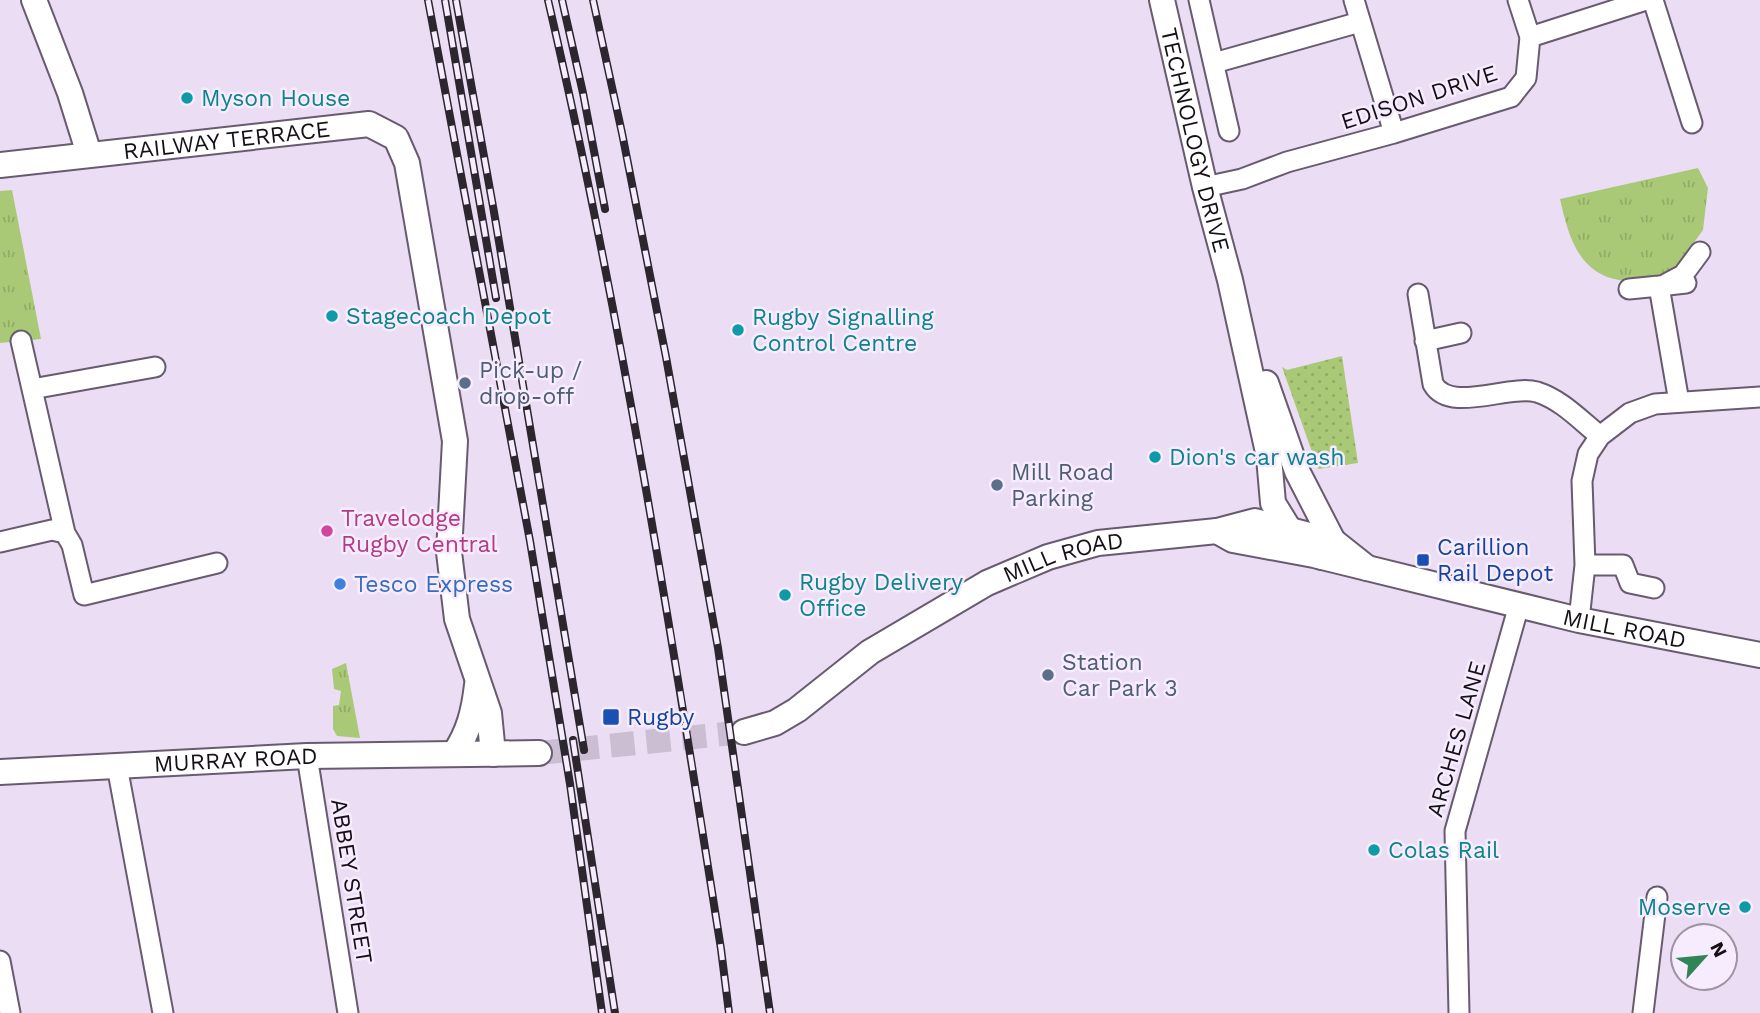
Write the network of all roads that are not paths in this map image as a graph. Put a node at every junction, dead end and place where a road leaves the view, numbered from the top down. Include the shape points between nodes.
1 (34, 0) edge
2 (1162, 0) edge
3 (1199, 0) edge
4 (1353, 0) edge
5 (1518, 0) edge
6 (1647, 0) edge
7 (1653, 0) edge
8 (1360, 22) junction
9 (1530, 37) junction
10 (1213, 63) junction
11 (1692, 123) dead end
12 (1229, 131) dead end
13 (1394, 133) junction
14 (89, 154) junction
15 (0, 165) edge
16 (1205, 187) junction
17 (1700, 252) dead end
18 (1230, 280) junction
19 (1686, 283) dead end
20 (1662, 285) junction
21 (1629, 289) dead end
22 (1418, 294) dead end
23 (1461, 333) dead end
24 (21, 341) dead end
25 (1425, 341) junction
26 (155, 367) dead end
27 (32, 389) junction
28 (1760, 397) edge
29 (1679, 402) junction
30 (1600, 436) junction
31 (1295, 466) junction
32 (1273, 503) junction
33 (1255, 521) junction
34 (1217, 531) junction
35 (65, 534) junction
36 (1283, 538) junction
37 (0, 542) edge
38 (1328, 549) junction
39 (217, 563) dead end
40 (1585, 565) junction
41 (1654, 588) dead end
42 (1519, 606) junction
43 (1579, 620) junction
44 (1760, 654) edge
45 (477, 684) junction
46 (744, 732) tunnel mouth
47 (539, 753) tunnel mouth
48 (473, 754) junction
49 (307, 756) junction
50 (117, 766) junction
51 (0, 772) edge
52 (1657, 897) dead end
53 (0, 961) edge
54 (10, 1013) edge
55 (163, 1013) edge
56 (348, 1013) edge
57 (1459, 1013) edge
58 (1643, 1013) edge

1 - 14 street
2 - 16 street, TECHNOLOGY DRIVE
3 - 10 street
4 - 8 street
5 - 9 street
6 - 9 street
7 - 11 street
8 - 10 street
8 - 13 street
9 - 13 street, EDISON DRIVE via 1526,78 1511,97
10 - 12 street
13 - 16 street, EDISON DRIVE
14 - 15 street, RAILWAY TERRACE
14 - 45 street, RAILWAY TERRACE via 369,124 396,138 407,163 455,441 449,552 457,624
16 - 18 street, TECHNOLOGY DRIVE
17 - 20 street via 1684,275
18 - 31 street, TECHNOLOGY DRIVE
18 - 32 street, TECHNOLOGY DRIVE via 1269,457
19 - 20 street
20 - 21 street
20 - 29 street
22 - 25 street
23 - 25 street
24 - 27 street
25 - 30 street via 1437,391 1450,398 1534,391 1559,402
26 - 27 street
27 - 35 street
28 - 29 street
29 - 30 street via 1630,413
30 - 40 street via 1588,454 1583,481
31 - 36 street
31 - 38 street, TECHNOLOGY DRIVE
32 - 33 street
32 - 36 street
33 - 34 street, MILL ROAD
33 - 36 street
34 - 36 street via 1233,540
34 - 46 street, MILL ROAD via 1098,543 987,583 870,652 797,710 775,723
35 - 37 street via 52,530
35 - 39 street via 84,595
36 - 38 street
38 - 42 street, MILL ROAD via 1367,568
40 - 41 street, MILL ROAD via 1623,565 1630,583
40 - 43 street
42 - 43 street, MILL ROAD
42 - 57 street, ARCHES LANE via 1455,831
43 - 44 street, MILL ROAD
45 - 48 street, RAILWAY TERRACE via 473,715 463,740
45 - 48 street, RAILWAY TERRACE via 489,713
47 - 48 street
48 - 49 street, MURRAY ROAD
49 - 50 street, MURRAY ROAD
49 - 56 street, ABBEY STREET
50 - 51 street, MURRAY ROAD
50 - 55 street
52 - 58 street
53 - 54 street

